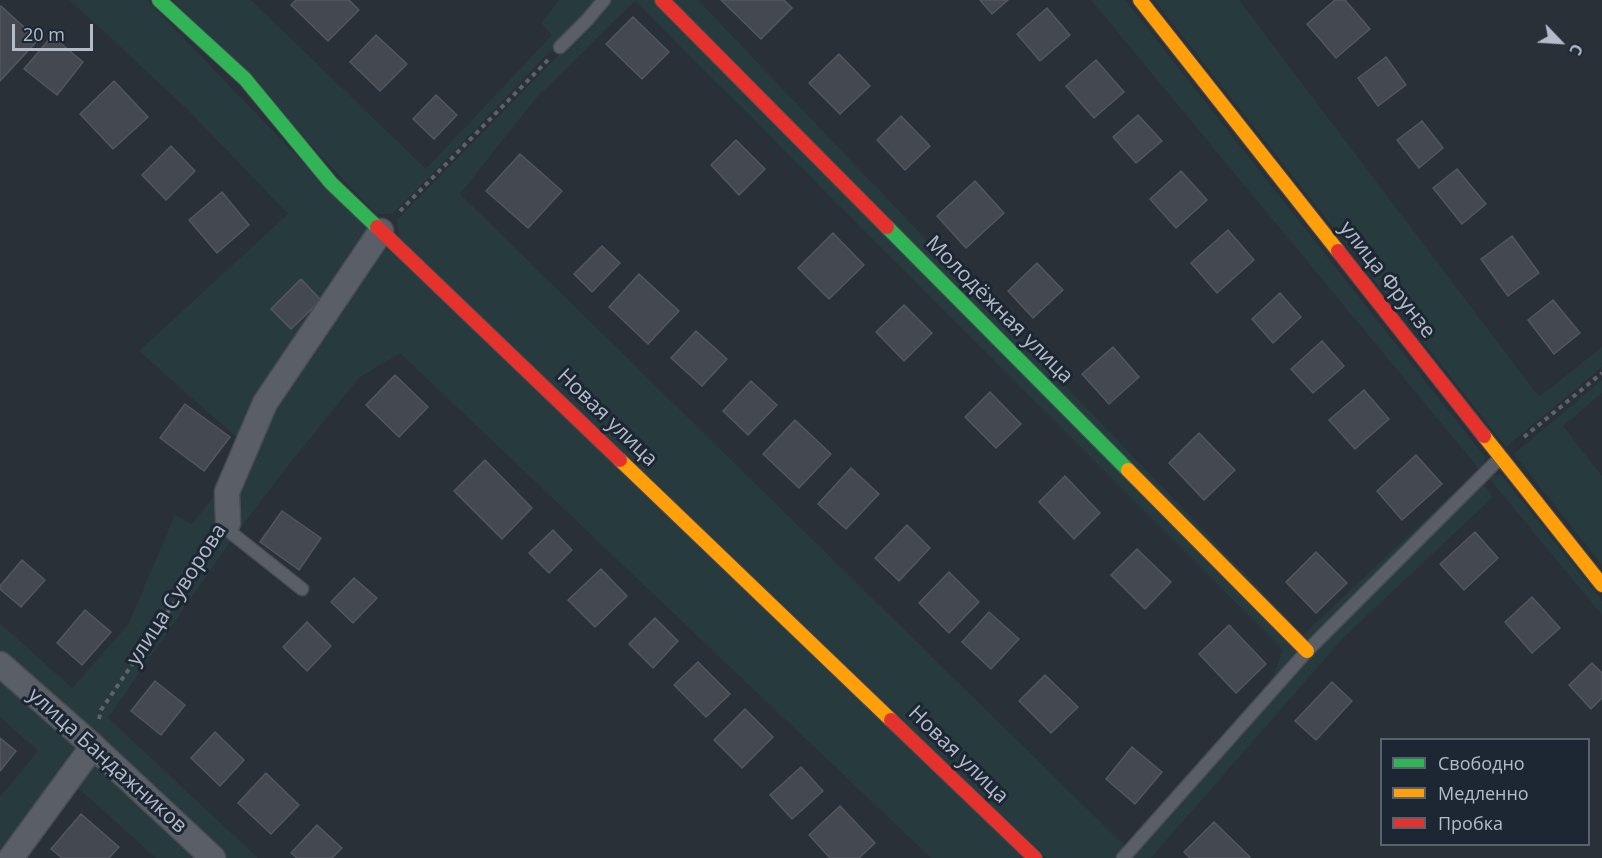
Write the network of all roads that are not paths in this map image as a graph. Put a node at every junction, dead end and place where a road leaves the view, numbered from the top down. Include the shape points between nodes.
1 (159, 0) edge
2 (604, 0) edge
3 (662, 0) edge
4 (1140, 0) edge
5 (560, 47) road end
6 (381, 231) junction
7 (1501, 457) junction
8 (228, 523) joint
9 (1602, 585) edge
10 (302, 589) dead end
11 (1306, 651) junction
12 (0, 664) edge
13 (93, 746) junction
14 (11, 858) edge
15 (213, 858) edge
16 (1035, 858) edge
17 (1123, 858) edge

1 - 6 street, Новая улица via 245,79 331,183
2 - 5 lane
3 - 11 street, Молодёжная улица
4 - 7 street, улица Фрунзе
6 - 8 street, улица Суворова via 265,403 227,492
6 - 16 street, Новая улица
7 - 9 street, улица Фрунзе
7 - 11 lane
8 - 10 lane via 229,531
11 - 17 lane
12 - 13 street, улица Бандажников
13 - 14 street
13 - 15 street, улица Бандажников

